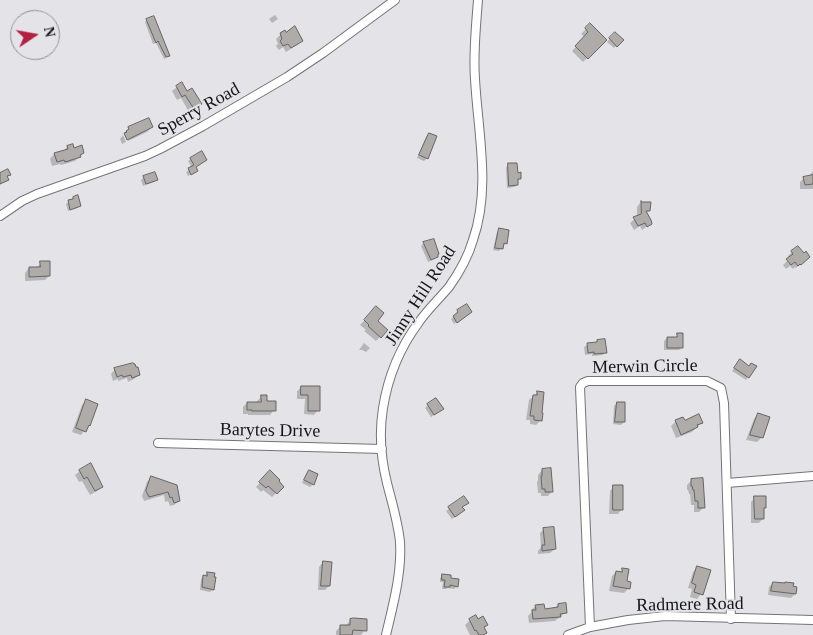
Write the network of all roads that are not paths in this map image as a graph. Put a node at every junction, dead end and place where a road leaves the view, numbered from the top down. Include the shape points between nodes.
1 (395, 0) edge
2 (478, 0) edge
3 (0, 216) edge
4 (158, 443) dead end
5 (382, 448) junction
6 (813, 476) edge
7 (728, 483) junction
8 (731, 619) junction
9 (813, 620) edge
10 (590, 628) junction
11 (386, 635) edge
12 (568, 635) edge

1 - 3 street, Sperry Road via 287,77 160,150 37,194
2 - 5 street, Jinny Hill Road via 474,59 482,163 480,216 473,242 459,272 403,348 383,408
4 - 5 street, Barytes Drive
5 - 11 street, Jinny Hill Road via 400,543 396,595
6 - 7 street
7 - 8 street, Merwin Circle
7 - 10 street, Merwin Circle via 721,388 707,381 583,383 580,387
8 - 9 street, Radmere Road
8 - 10 street, Radmere Road via 665,616
10 - 12 street, Radmere Road

